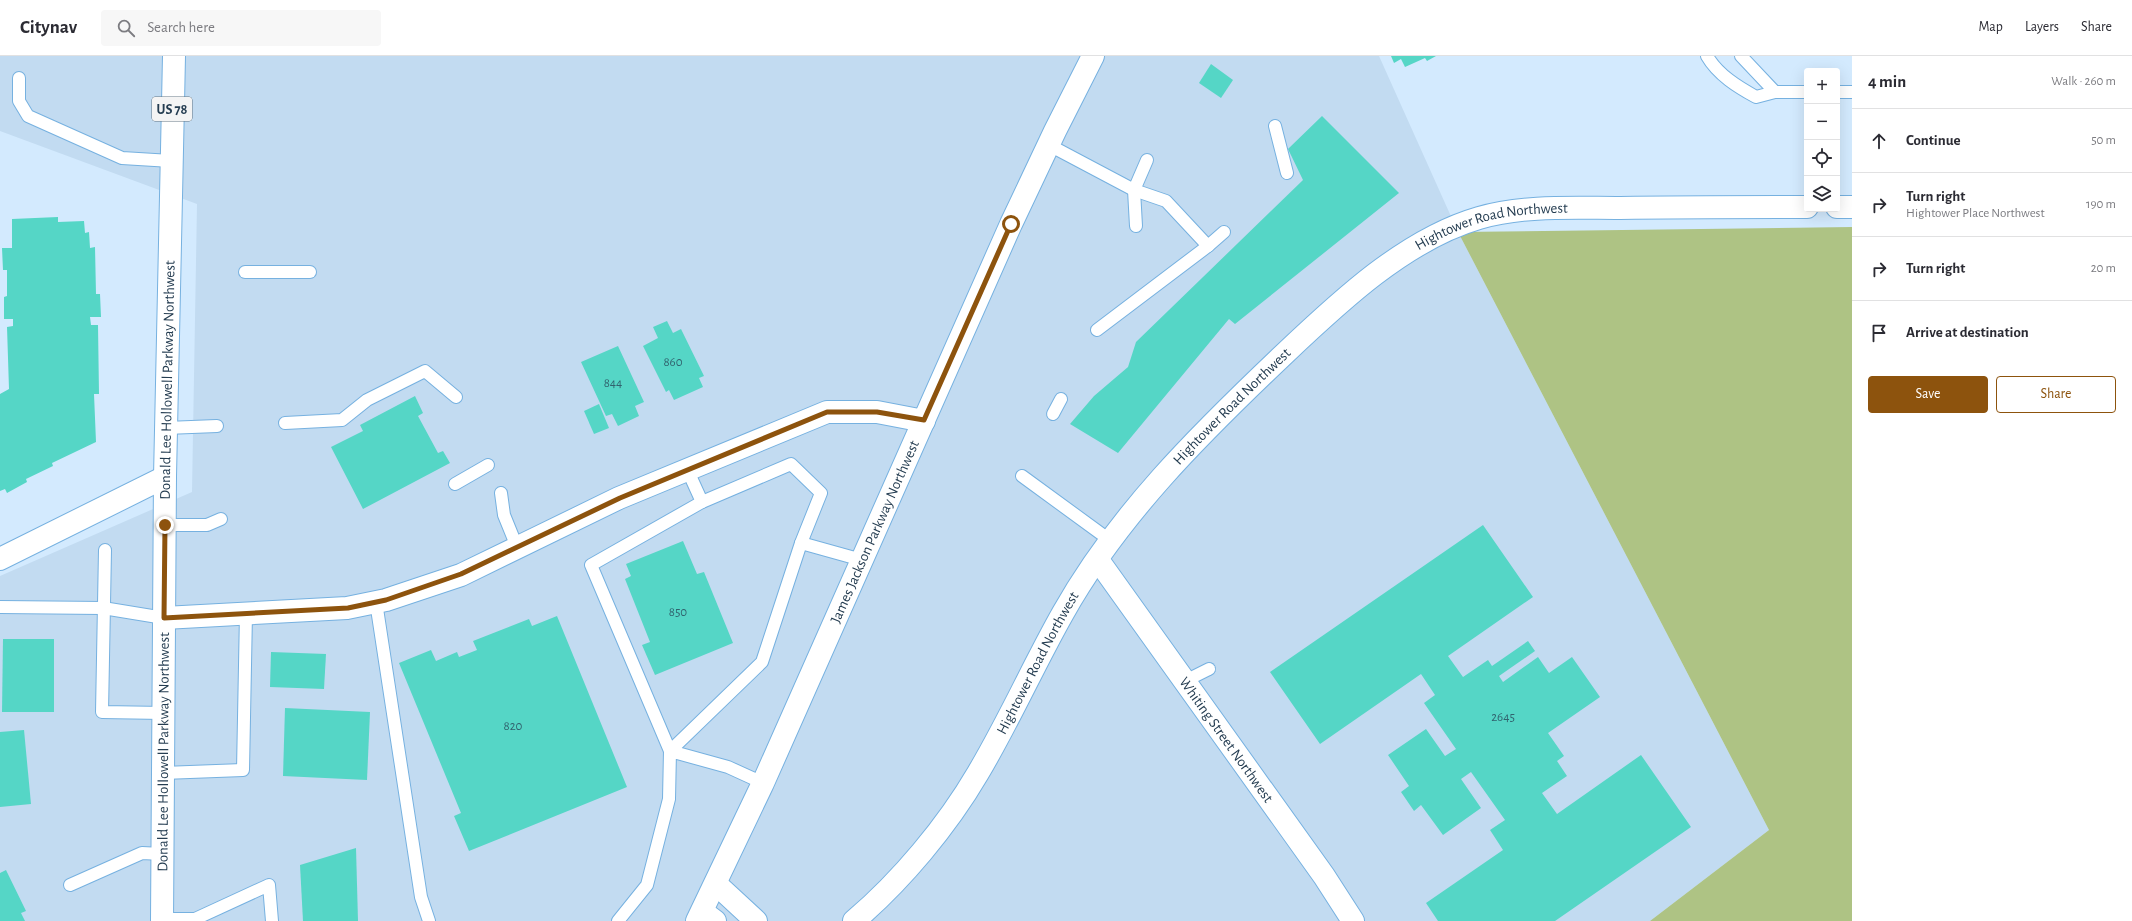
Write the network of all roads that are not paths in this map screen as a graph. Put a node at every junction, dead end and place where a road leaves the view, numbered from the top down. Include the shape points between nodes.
1 (174, 56) edge
2 (1093, 56) edge
3 (1707, 56) edge
4 (1741, 56) edge
5 (19, 78) dead end
6 (1775, 92) junction
7 (1804, 92) edge
8 (1840, 92) edge
9 (1852, 92) edge
10 (1275, 126) dead end
11 (1049, 145) junction
12 (1147, 160) dead end
13 (171, 161) junction
14 (1287, 173) dead end
15 (1134, 190) junction
16 (1804, 207) edge
17 (1840, 207) edge
18 (1852, 207) edge
19 (1136, 226) dead end
20 (1224, 232) dead end
21 (1208, 246) junction
22 (245, 272) dead end
23 (310, 272) dead end
24 (1097, 330) dead end
25 (456, 397) dead end
26 (1060, 399) dead end
27 (1053, 414) dead end
28 (924, 420) junction
29 (285, 423) dead end
30 (217, 426) dead end
31 (166, 428) junction
32 (488, 465) dead end
33 (687, 469) junction
34 (1022, 476) dead end
35 (165, 477) junction
36 (455, 484) dead end
37 (501, 493) dead end
38 (702, 502) junction
39 (221, 520) dead end
40 (165, 525) junction
41 (1111, 541) junction
42 (801, 543) junction
43 (517, 547) junction
44 (105, 550) dead end
45 (0, 559) edge
46 (862, 560) junction
47 (1098, 560) junction
48 (376, 602) junction
49 (0, 607) edge
50 (103, 608) junction
51 (246, 613) junction
52 (164, 618) junction
53 (1209, 669) dead end
54 (1185, 681) junction
55 (164, 714) junction
56 (670, 751) junction
57 (163, 773) junction
58 (763, 783) junction
59 (162, 854) junction
60 (716, 884) junction
61 (70, 885) dead end
62 (705, 918) edge
63 (162, 920) edge
64 (272, 921) edge
65 (429, 921) edge
66 (618, 921) edge
67 (756, 921) edge
68 (854, 921) edge
69 (1353, 921) edge

1 - 13 street, Donald Lee Hollowell Parkway Northwest / US 78
2 - 11 street, James Jackson Parkway Northwest
3 - 6 lane via 1733,84 1756,97
4 - 6 lane
5 - 13 lane via 19,100 28,116 122,158
6 - 7 lane
8 - 9 lane
10 - 14 lane
11 - 15 lane
11 - 28 street, James Jackson Parkway Northwest
12 - 15 lane
13 - 31 street, Donald Lee Hollowell Parkway Northwest / US 78
15 - 19 lane
15 - 21 lane via 1166,201
16 - 41 street, Hightower Road Northwest via 1522,210 1479,218 1439,234 1402,256 1364,284 1302,337 1210,425 1168,470
17 - 18 street
20 - 21 lane
21 - 24 lane
22 - 23 lane
25 - 29 lane via 425,371 367,400 342,420
26 - 27 lane
28 - 33 street via 877,412 827,412
28 - 46 street, James Jackson Parkway Northwest
30 - 31 lane
31 - 35 street, Donald Lee Hollowell Parkway Northwest / US 78
32 - 36 lane
33 - 38 lane
33 - 43 street
34 - 41 lane
35 - 40 street, Donald Lee Hollowell Parkway Northwest / US 78
35 - 45 street
37 - 43 lane via 504,515
38 - 42 lane via 791,464 821,493
38 - 56 lane via 591,565
39 - 40 lane via 207,525
40 - 52 street, Donald Lee Hollowell Parkway Northwest / US 78
41 - 47 street, Hightower Road Northwest
42 - 46 lane
42 - 56 lane via 762,662
43 - 48 street via 461,574
44 - 50 lane
46 - 58 street, James Jackson Parkway Northwest
47 - 54 street, Whiting Street Northwest
47 - 68 street, Hightower Road Northwest via 1065,609 978,774 907,868 870,908
48 - 51 street via 348,608
48 - 65 lane via 421,897
49 - 50 lane
50 - 52 lane
50 - 55 lane via 102,712
51 - 52 street
51 - 57 lane via 243,770
52 - 55 street, Donald Lee Hollowell Parkway Northwest / US 78
53 - 54 lane
54 - 69 street, Whiting Street Northwest via 1324,876
55 - 57 street, Donald Lee Hollowell Parkway Northwest / US 78
56 - 58 lane via 728,767
56 - 66 lane via 669,799 647,885
57 - 59 street, Donald Lee Hollowell Parkway Northwest / US 78
58 - 60 street, James Jackson Parkway Northwest
59 - 61 lane via 142,853
59 - 63 street, Donald Lee Hollowell Parkway Northwest / US 78
60 - 62 street, James Jackson Parkway Northwest
60 - 67 street
63 - 64 lane via 195,919 268,885

